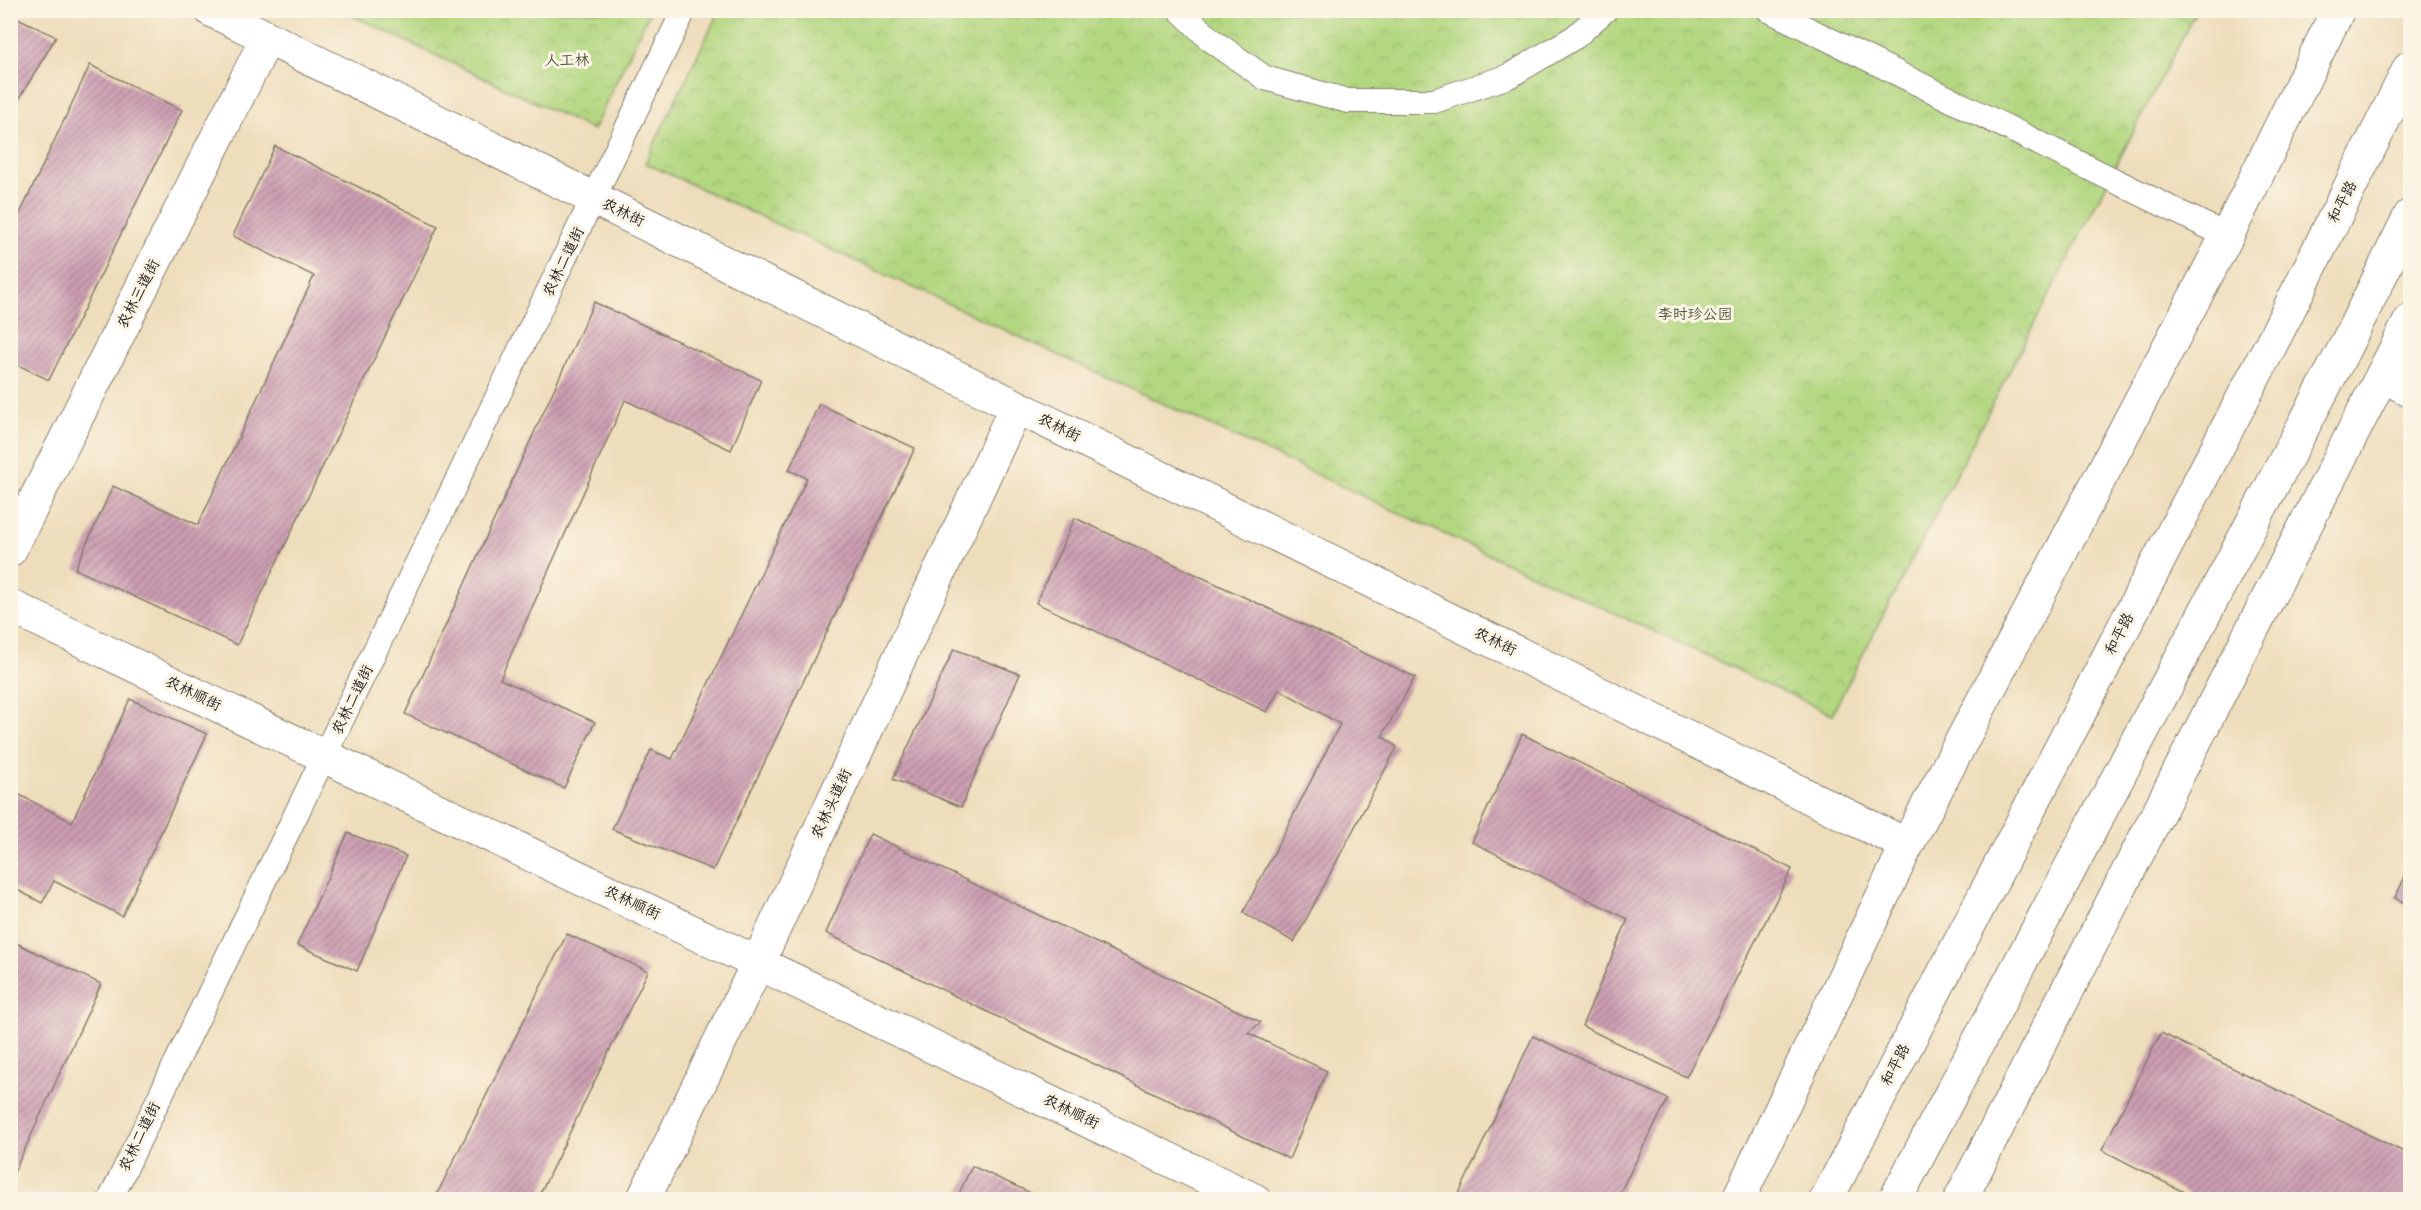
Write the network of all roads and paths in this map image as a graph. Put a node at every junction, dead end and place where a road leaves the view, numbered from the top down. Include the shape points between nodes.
1 (211, 10) edge
2 (684, 10) edge
3 (1180, 10) edge
4 (1605, 10) edge
5 (1769, 10) edge
6 (2338, 10) edge
7 (267, 38) junction
8 (2410, 67) edge
9 (594, 199) junction
10 (2410, 216) edge
11 (2227, 236) junction
12 (2410, 321) edge
13 (2397, 383) edge
14 (1016, 407) junction
15 (10, 550) edge
16 (10, 606) edge
17 (325, 757) junction
18 (1907, 845) junction
19 (759, 963) junction
20 (110, 1200) edge
21 (643, 1200) edge
22 (1254, 1200) edge
23 (1738, 1200) edge
24 (1826, 1200) edge
25 (1895, 1200) edge
26 (1960, 1200) edge

1 - 7 street, 农林街
2 - 9 lane, 农林二道街
3 - 4 lane via 1210,39 1265,78 1348,101 1434,101 1509,76 1575,37
5 - 11 lane
6 - 11 street
7 - 9 street, 农林街
7 - 15 street, 农林三道街
8 - 24 street, 和平路 via 2278,332
9 - 14 street, 农林街
9 - 17 lane, 农林二道街
10 - 25 street via 2332,372
11 - 18 street
12 - 13 street
13 - 26 street
14 - 18 street, 农林街
14 - 19 street, 农林头道街
16 - 17 street, 农林顺街
17 - 19 street, 农林顺街
17 - 20 lane, 农林二道街
18 - 23 street
19 - 21 street, 农林头道街
19 - 22 street, 农林顺街

